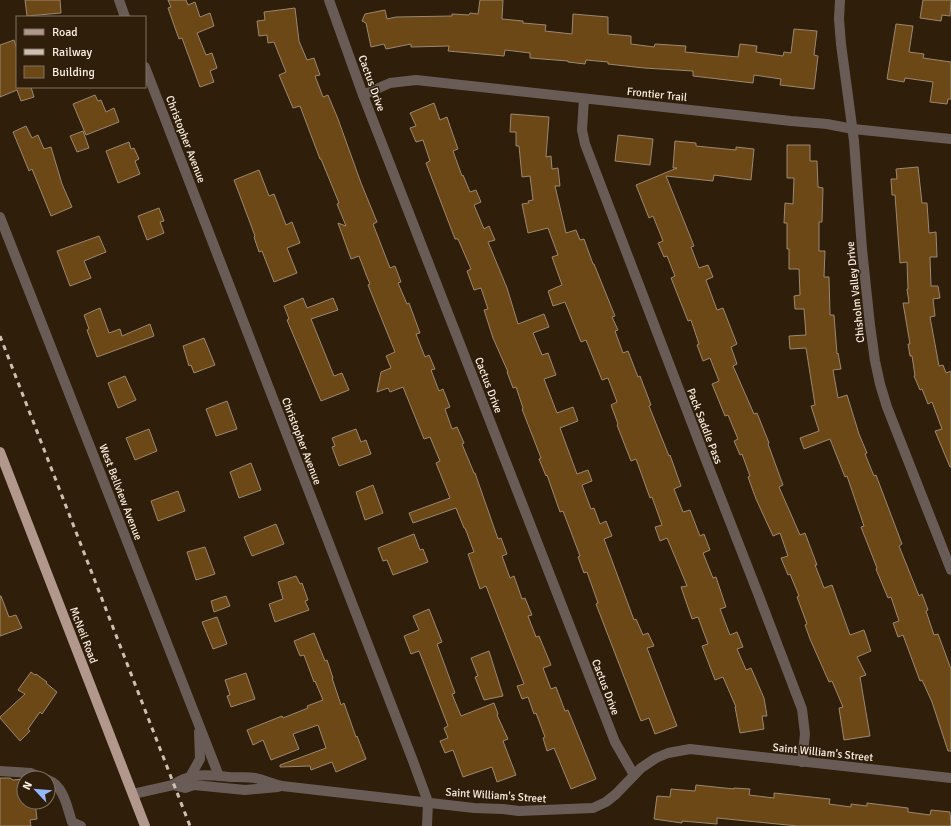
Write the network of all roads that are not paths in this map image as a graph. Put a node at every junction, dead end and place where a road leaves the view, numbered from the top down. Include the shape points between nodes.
1 (119, 0) edge
2 (329, 0) edge
3 (840, 0) edge
4 (125, 16) edge
5 (146, 69) edge
6 (363, 95) junction
7 (584, 99) junction
8 (853, 129) junction
9 (951, 139) edge
10 (0, 217) edge
11 (0, 452) edge
12 (951, 570) edge
13 (199, 724) junction
14 (802, 762) junction
15 (0, 771) edge
16 (16, 772) edge
17 (634, 775) junction
18 (219, 776) junction
19 (190, 777) junction
20 (951, 778) edge
21 (56, 784) edge
22 (173, 785) junction
23 (282, 786) junction
24 (132, 794) junction
25 (428, 802) junction
26 (80, 826) edge
27 (143, 826) edge
28 (427, 826) edge

1 - 4 street
2 - 6 street, Cactus Drive
3 - 8 street, Chisholm Valley Drive via 841,44
5 - 25 street, Christopher Avenue
6 - 7 street, Frontier Trail via 390,83 416,80
6 - 17 street, Cactus Drive via 615,742
7 - 8 street, Frontier Trail via 827,124
7 - 14 street, Pack Saddle Pass via 582,130 585,144 802,709 805,734
8 - 9 street, Frontier Trail
8 - 12 street, Chisholm Valley Drive via 870,325 880,384
10 - 13 street, West Bellview Avenue
11 - 24 main road, McNeil Road
13 - 18 street, West Bellview Avenue
13 - 19 street via 200,759
14 - 17 street, Saint William's Street via 690,749 656,758
14 - 20 street, Saint William's Street
15 - 16 street
17 - 25 street, Saint William's Street via 616,794 593,808 519,811
18 - 19 street, Saint William's Street
18 - 23 street, Saint William's Street via 255,778
19 - 22 street, Saint William's Street
21 - 26 street via 63,795 72,822
22 - 23 street, Saint William's Street via 185,788 194,785 245,790
22 - 24 street, Saint William's Street
23 - 25 street, Saint William's Street
24 - 27 main road, McNeil Road
25 - 28 street, Christopher Avenue

